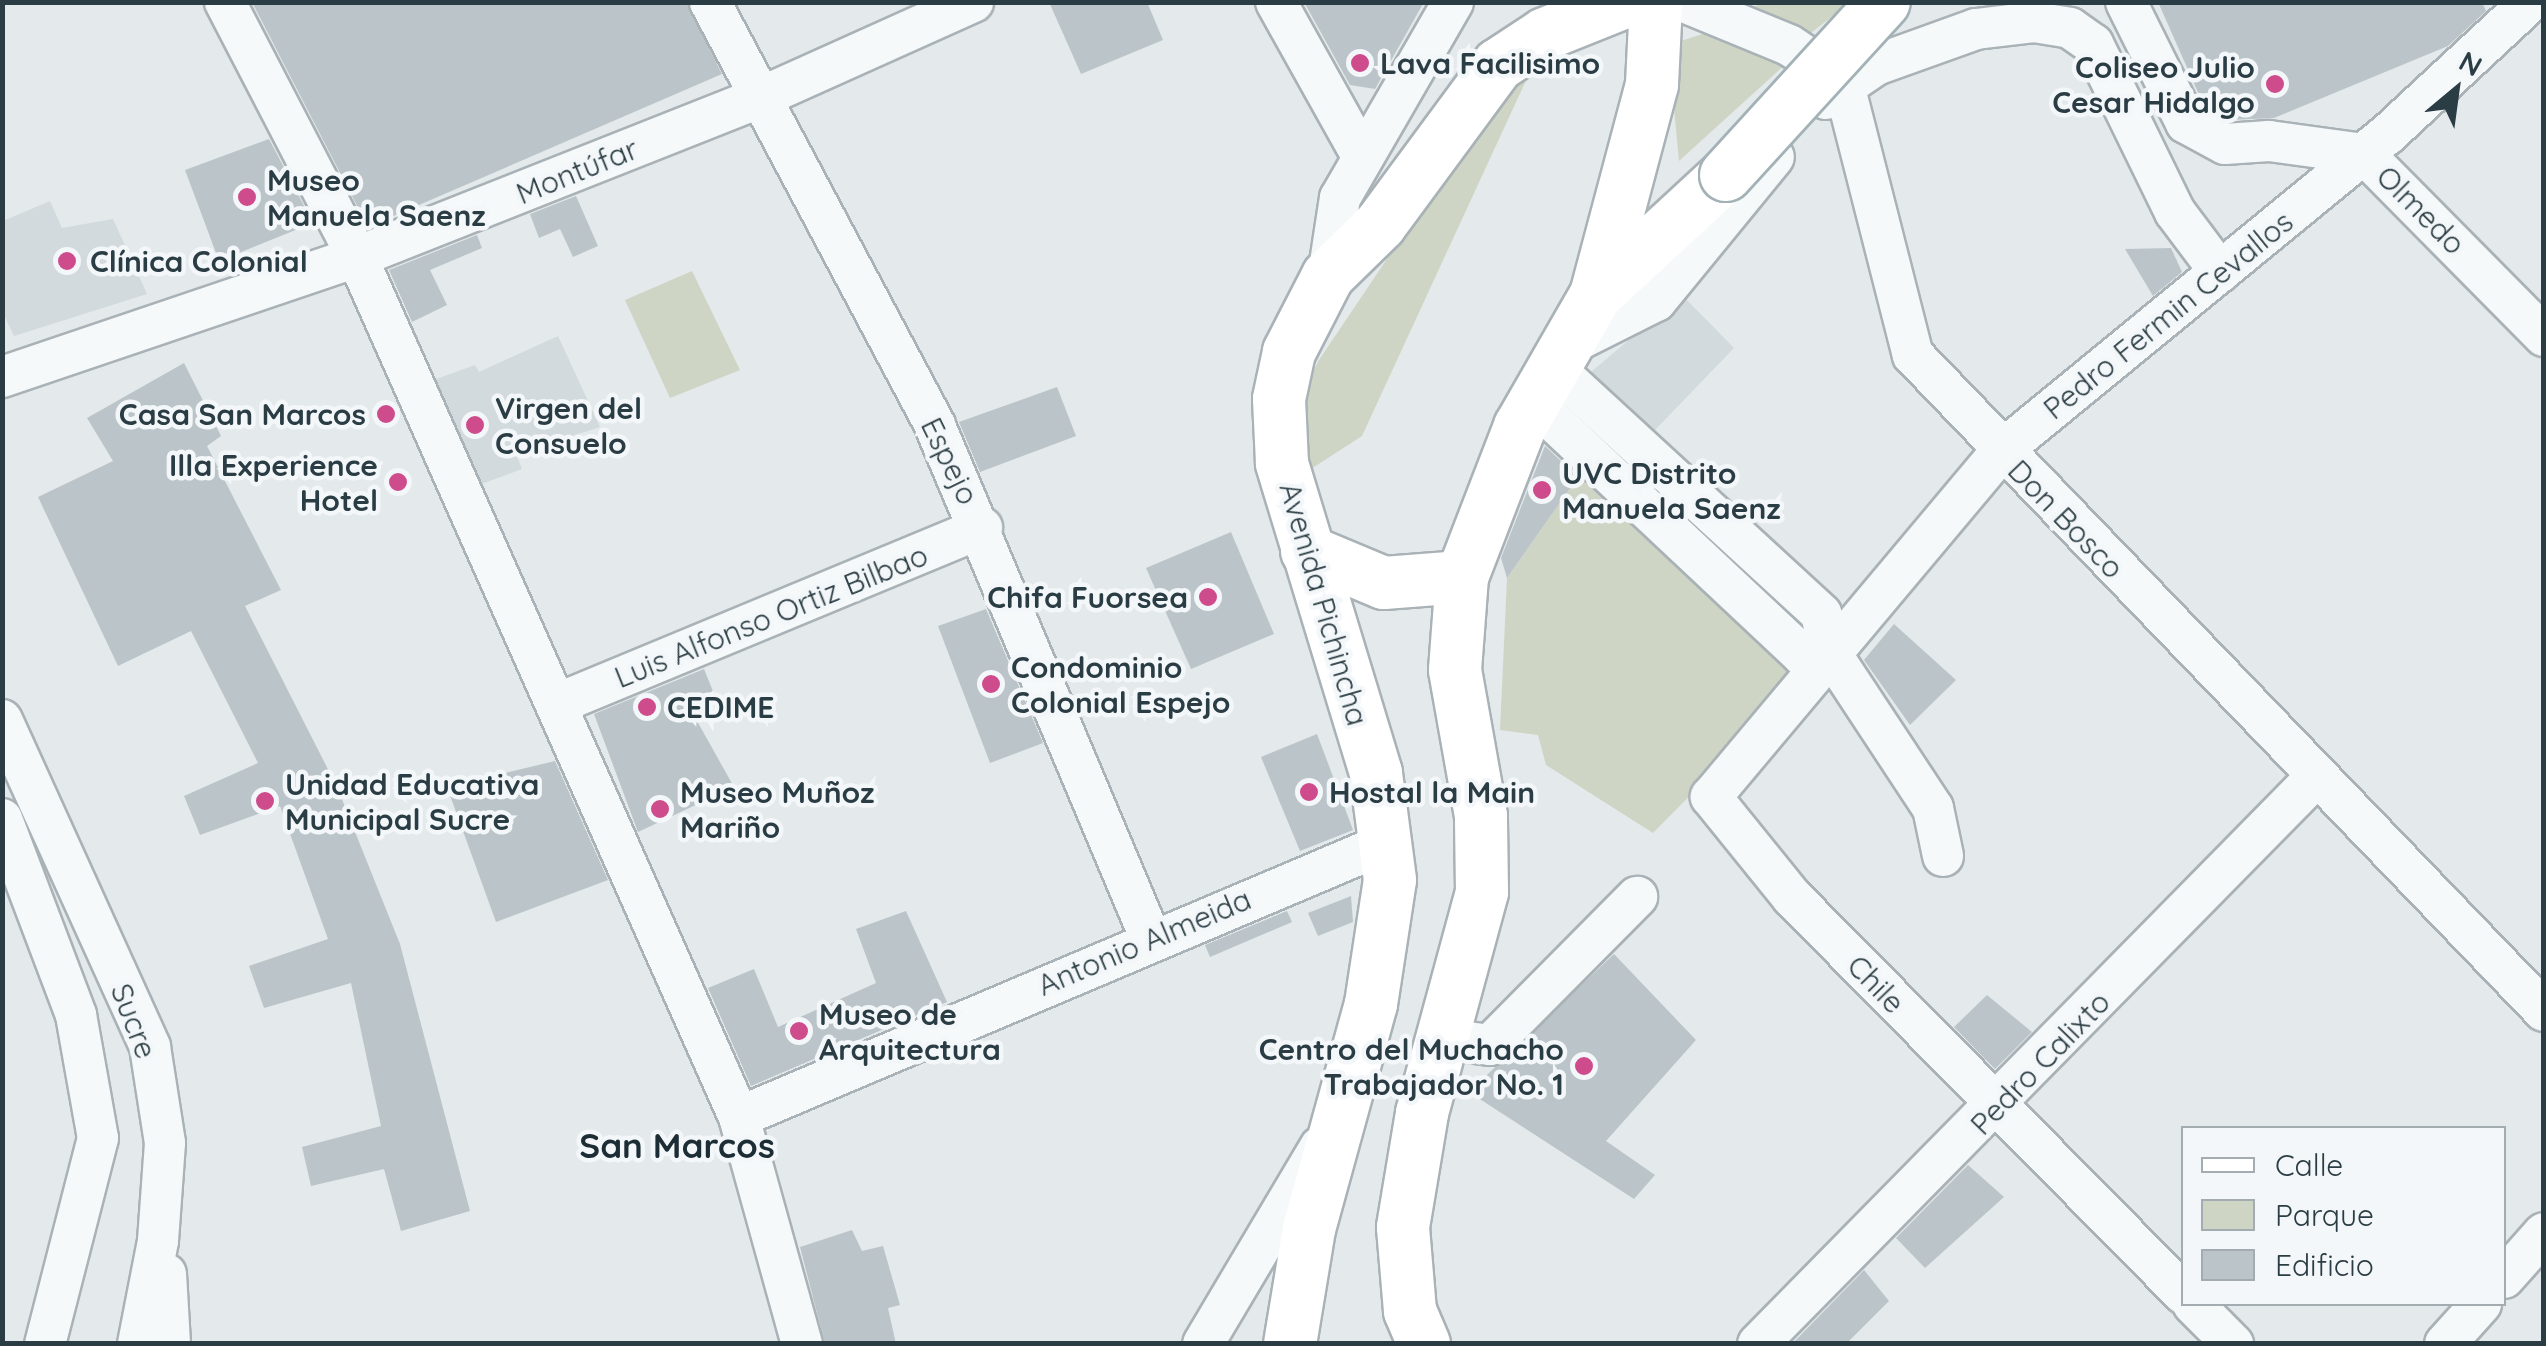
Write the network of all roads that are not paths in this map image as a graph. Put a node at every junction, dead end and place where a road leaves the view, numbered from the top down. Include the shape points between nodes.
1 (225, 2) edge
2 (710, 2) edge
3 (973, 2) edge
4 (1276, 2) edge
5 (1454, 2) edge
6 (1626, 2) edge
7 (1656, 2) edge
8 (1684, 2) edge
9 (1884, 2) edge
10 (2126, 2) edge
11 (2530, 2) edge
12 (1843, 81) junction
13 (757, 99) junction
14 (2269, 141) junction
15 (1361, 154) junction
16 (2364, 154) junction
17 (2313, 197) junction
18 (357, 258) junction
19 (2220, 272) junction
20 (1328, 276) junction
21 (1596, 295) junction
22 (2544, 336) edge
23 (1554, 372) junction
24 (2, 377) edge
25 (2001, 452) junction
26 (982, 528) junction
27 (1308, 552) junction
28 (1462, 577) junction
29 (1830, 652) junction
30 (559, 703) junction
31 (2, 720) edge
32 (2316, 778) junction
33 (2, 819) edge
34 (1386, 844) junction
35 (1943, 856) dead end
36 (1637, 897) dead end
37 (1150, 938) junction
38 (2544, 1011) edge
39 (1440, 1038) junction
40 (1997, 1108) junction
41 (1340, 1114) junction
42 (739, 1117) junction
43 (2544, 1233) edge
44 (158, 1242) junction
45 (2506, 1276) edge
46 (2181, 1291) edge
47 (2195, 1306) edge
48 (2479, 1306) edge
49 (45, 1344) edge
50 (138, 1344) edge
51 (170, 1344) edge
52 (802, 1344) edge
53 (1203, 1344) edge
54 (1290, 1344) edge
55 (1424, 1344) edge
56 (1758, 1344) edge
57 (2233, 1344) edge
58 (2445, 1344) edge

1 - 18 street
2 - 13 street, Espejo
3 - 13 street, Montúfar
4 - 15 street
5 - 15 street
6 - 20 main road, Avenida Pichincha via 1545,34 1498,64 1380,225
7 - 21 main road via 1652,84
8 - 12 street via 1801,51
9 - 21 main road, bridge via 1726,176
10 - 14 street, Olmedo via 2186,123 2225,144
11 - 16 street, Pedro Fermin Cevallos
12 - 19 street via 1976,29 2034,22 2070,28 2093,44 2176,212
12 - 23 street via 1656,301
12 - 25 street, Don Bosco via 1902,335 1928,375
13 - 18 street, Montúfar
13 - 26 street, Espejo
14 - 16 street, Olmedo
14 - 17 street via 2309,167
15 - 20 street via 1340,198
16 - 17 street, Pedro Fermin Cevallos
16 - 22 street, Olmedo
17 - 19 street, Pedro Fermin Cevallos
18 - 24 street, Montúfar
18 - 30 street
19 - 25 street, Pedro Fermin Cevallos
20 - 27 main road, Avenida Pichincha via 1289,352 1279,398 1282,462
21 - 23 main road
23 - 28 main road via 1480,520
23 - 29 street via 1821,614
25 - 29 street, Pedro Fermin Cevallos
25 - 32 street, Don Bosco
26 - 30 street, Luis Alfonso Ortiz Bilbao
26 - 37 street, Espejo
27 - 28 main road via 1384,584
27 - 34 main road, Avenida Pichincha via 1376,773
28 - 39 main road via 1455,670 1481,816 1482,892
29 - 35 street via 1902,750 1933,808
29 - 40 street, Chile via 1711,797 1792,897
30 - 42 street
31 - 44 street, Sucre via 150,1047 166,1143
32 - 38 street, Don Bosco
32 - 40 street, Pedro Calixto
33 - 49 street, Sucre via 76,1014 98,1138
34 - 37 street, Antonio Almeida
34 - 41 main road, Avenida Pichincha via 1387,915
36 - 39 street via 1490,1045
37 - 42 street, Antonio Almeida
39 - 55 main road via 1402,1226 1410,1311
40 - 46 street, Chile
40 - 56 street, Pedro Calixto
41 - 53 street
41 - 54 main road, Avenida Pichincha
42 - 52 street
43 - 45 street
44 - 50 street, Sucre
44 - 51 street
47 - 57 street
48 - 58 street

